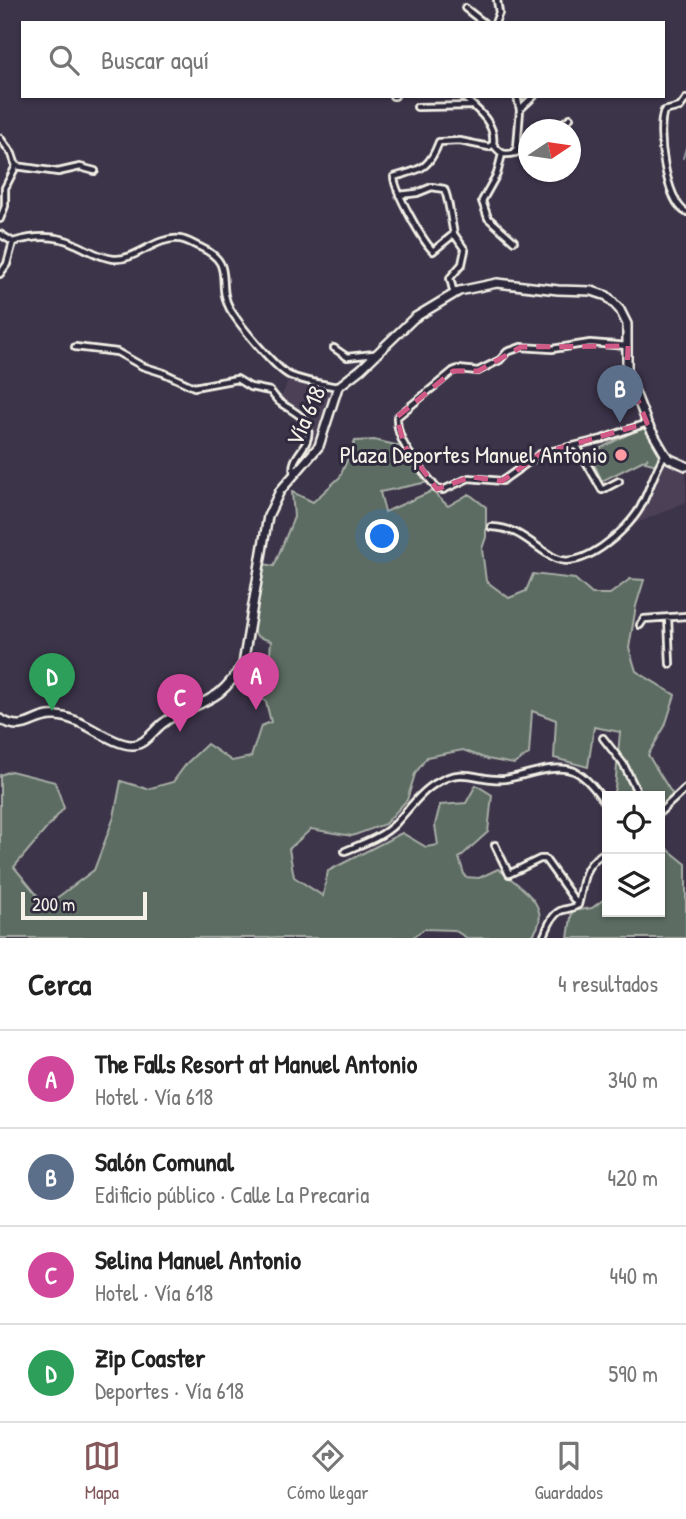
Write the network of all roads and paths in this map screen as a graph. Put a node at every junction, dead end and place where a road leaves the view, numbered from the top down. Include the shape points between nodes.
1 (497, 0) edge
2 (465, 8) dead end
3 (481, 21) edge
4 (496, 21) edge
5 (464, 98) edge
6 (517, 98) edge
7 (532, 98) edge
8 (686, 99) edge
9 (473, 106) junction
10 (417, 107) dead end
11 (520, 110) junction
12 (0, 138) edge
13 (493, 144) junction
14 (518, 151) edge
15 (514, 153) junction
16 (502, 154) junction
17 (16, 166) junction
18 (95, 171) dead end
19 (399, 195) junction
20 (686, 212) edge
21 (0, 219) edge
22 (0, 234) edge
23 (454, 234) junction
24 (514, 241) dead end
25 (13, 242) junction
26 (0, 274) edge
27 (454, 293) junction
28 (628, 346) junction
29 (75, 347) dead end
30 (334, 348) dead end
31 (375, 354) junction
32 (338, 387) junction
33 (647, 423) junction
34 (578, 446) junction
35 (665, 454) junction
36 (686, 466) edge
37 (294, 473) junction
38 (619, 481) dead end
39 (491, 527) dead end
40 (686, 616) edge
41 (668, 618) junction
42 (640, 625) dead end
43 (670, 664) dead end
44 (0, 719) edge
45 (603, 738) dead end
46 (686, 788) edge
47 (637, 791) edge
48 (602, 798) edge
49 (665, 807) edge
50 (495, 845) dead end
51 (345, 851) dead end
52 (602, 854) edge
53 (578, 905) junction
54 (543, 938) edge

1 - 4 street
2 - 3 street
5 - 9 street
6 - 11 street
7 - 11 street
8 - 20 street via 680,107 664,111 660,129 666,175 677,205
9 - 10 street
9 - 13 street via 489,123
11 - 15 street
12 - 17 street
13 - 16 street
13 - 19 street via 439,142 424,167 394,177
14 - 15 street
15 - 16 street
16 - 24 street via 482,201 488,218
17 - 18 street
17 - 21 street via 5,188
19 - 23 street via 432,187 444,190
19 - 23 street via 433,251
22 - 25 street
23 - 27 street via 466,254 450,278
25 - 26 street
25 - 32 street via 31,236 57,239 115,259 183,239 218,259 231,310 288,375
27 - 28 street, Vía 618 via 497,283 599,292 620,310 627,324
27 - 31 street, Vía 618 via 414,318
28 - 33 street, Vía 618 via 627,372
28 - 34 street via 521,347 478,371 453,371 397,417 404,445 443,490 469,478 502,481 540,454
29 - 37 street via 117,352 194,387 237,379 270,391 306,420 307,443 294,461
30 - 31 street via 348,357
31 - 32 street, Vía 618
32 - 37 street, Vía 618 via 319,446
33 - 34 street
33 - 35 street, Vía 618
34 - 38 street via 602,490
35 - 36 street
35 - 39 street via 628,525 580,559 554,558 528,538
37 - 44 street, Vía 618 via 268,516 243,664 233,682 134,745 58,715 23,726
40 - 41 street
41 - 42 street via 644,619
41 - 43 street
45 - 47 street
46 - 49 street
48 - 51 street via 574,771 545,770 503,779 461,773 438,782 394,825
50 - 53 street via 509,874 540,859 549,862
52 - 53 street via 587,867
53 - 54 street via 554,915

